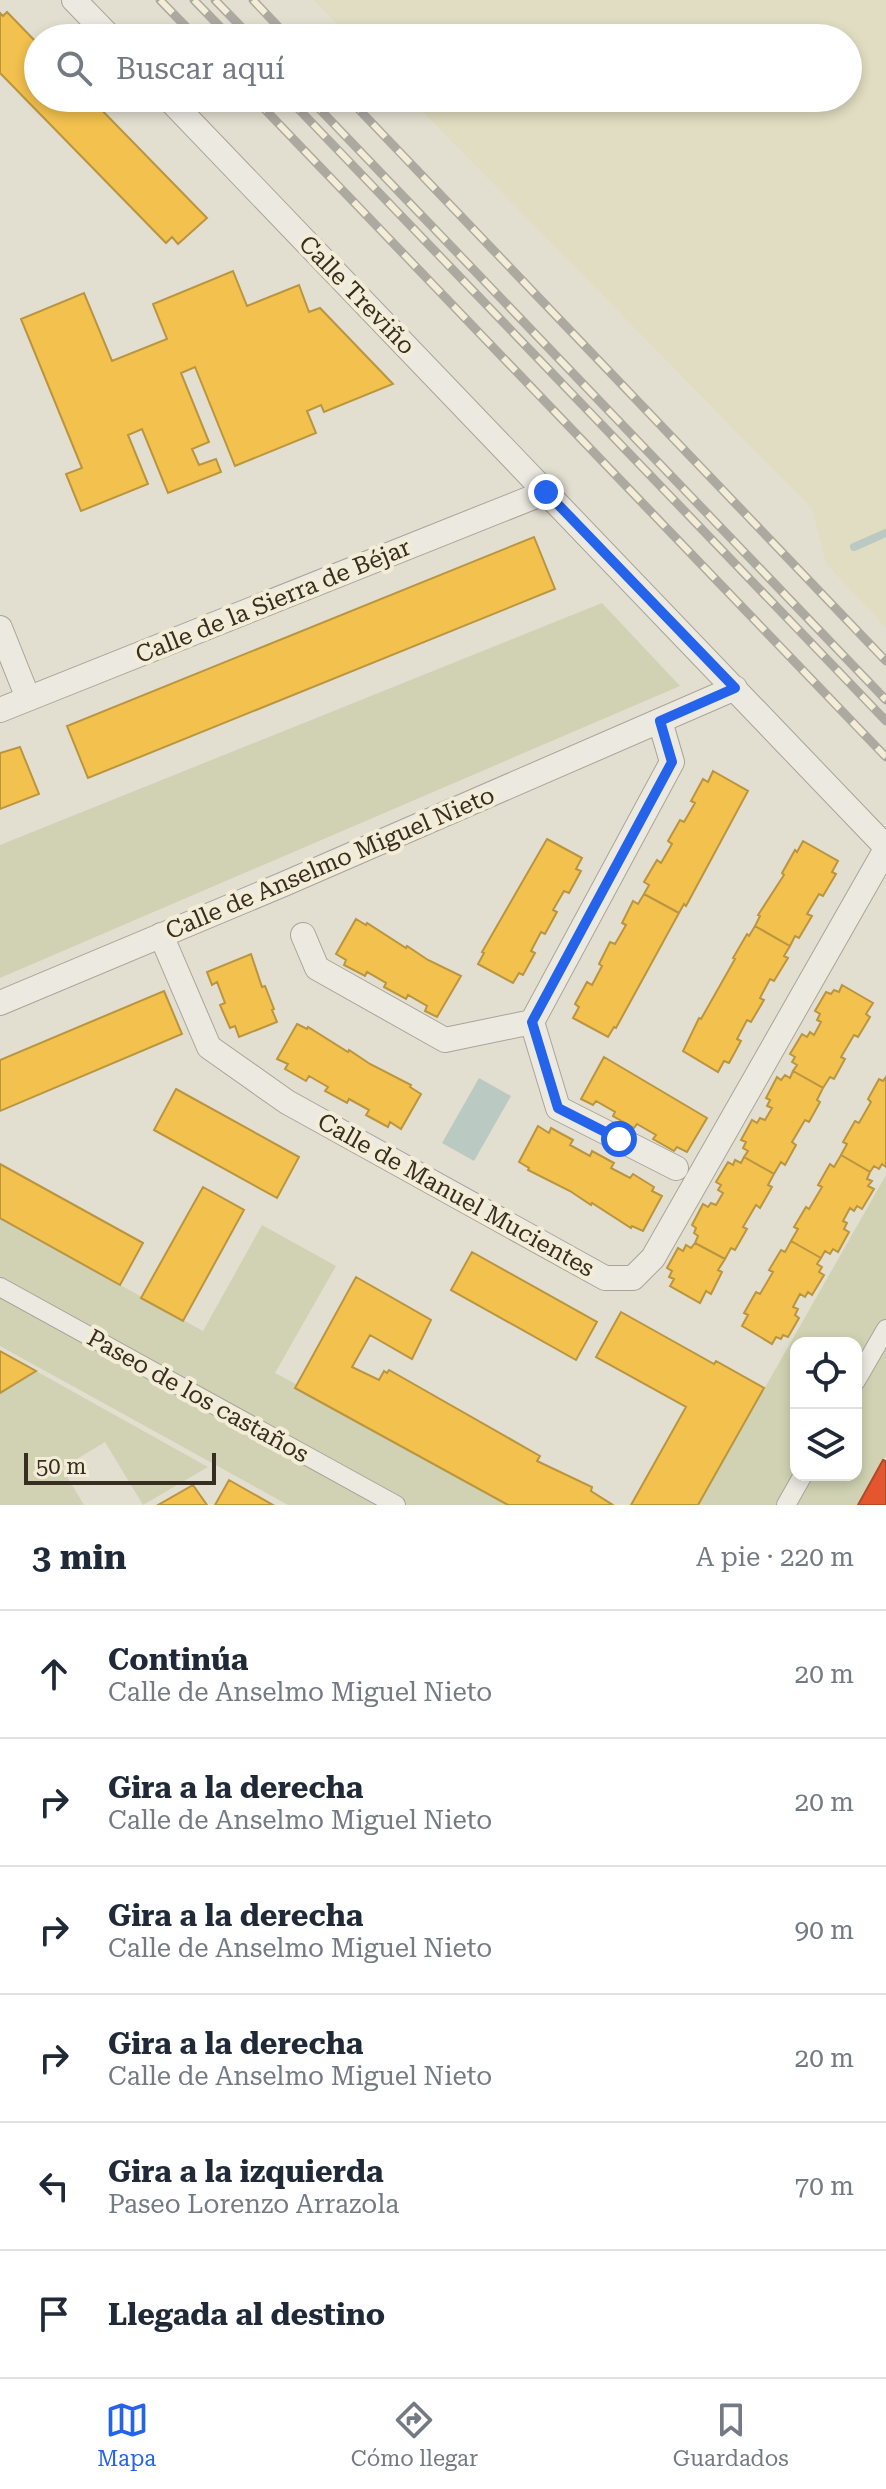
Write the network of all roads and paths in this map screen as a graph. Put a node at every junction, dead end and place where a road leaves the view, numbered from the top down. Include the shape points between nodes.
1 (74, 0) edge
2 (97, 24) edge
3 (181, 112) edge
4 (546, 492) junction
5 (0, 628) edge
6 (735, 688) junction
7 (28, 698) junction
8 (0, 710) edge
9 (660, 721) junction
10 (886, 848) edge
11 (161, 935) junction
12 (303, 935) dead end
13 (0, 1003) edge
14 (532, 1022) junction
15 (676, 1168) dead end
16 (0, 1287) edge
17 (886, 1329) edge
18 (862, 1371) edge
19 (800, 1481) edge
20 (396, 1505) edge
21 (786, 1505) edge

1 - 2 street
3 - 4 street, Calle Treviño
4 - 6 street, Calle Treviño
4 - 7 street, Calle de la Sierra de Béjar
5 - 7 street
6 - 9 street, Calle de Anselmo Miguel Nieto
6 - 10 street, Calle Treviño
7 - 8 street, Calle de la Sierra de Béjar
9 - 11 street, Calle de Anselmo Miguel Nieto
9 - 14 street via 672,762
10 - 11 street, Calle de Manuel Mucientes via 653,1258 633,1278 605,1278 287,1102 209,1047
11 - 13 street, Calle de Anselmo Miguel Nieto
12 - 14 street via 317,968 445,1040
14 - 15 street via 558,1108
16 - 20 street, Paseo de los castaños
17 - 18 street
19 - 21 street

